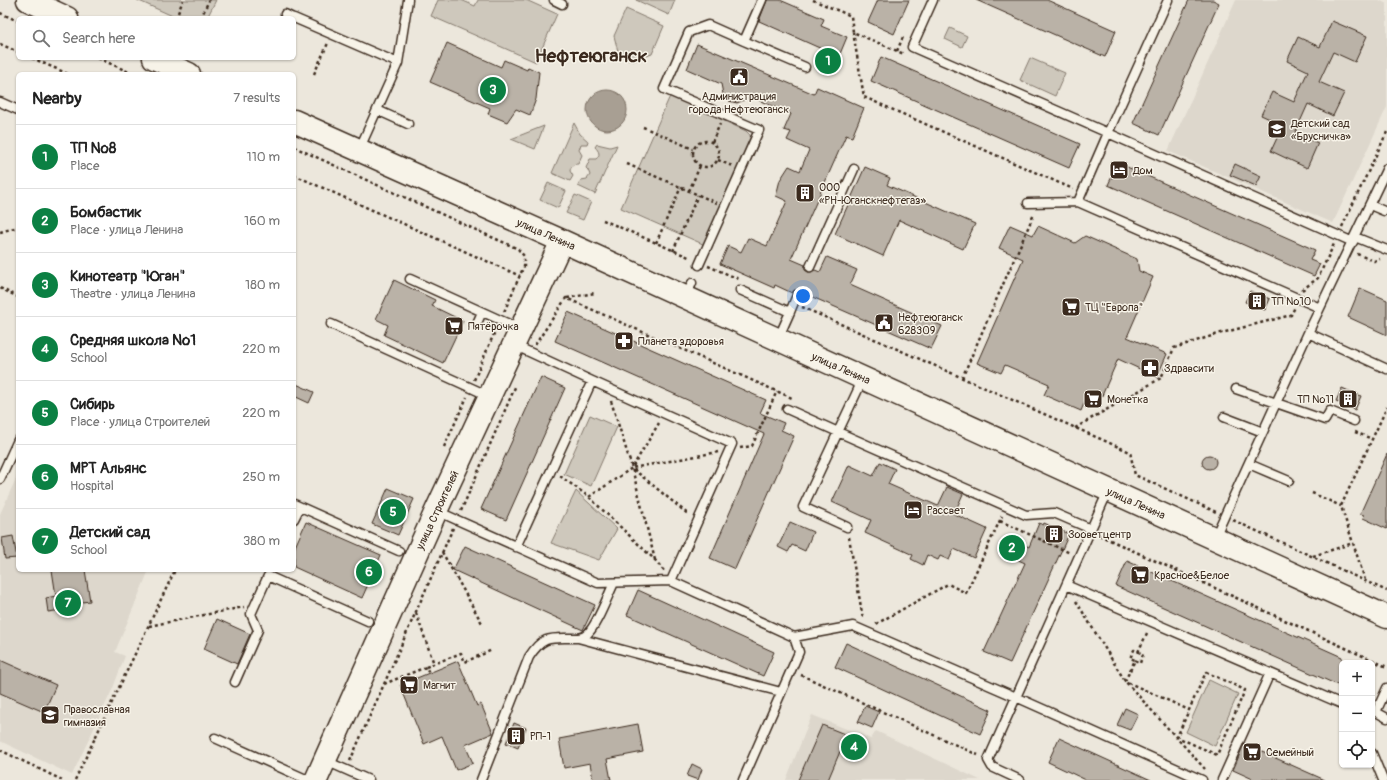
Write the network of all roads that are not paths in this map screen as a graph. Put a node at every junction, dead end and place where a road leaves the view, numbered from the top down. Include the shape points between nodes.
1 (28, 0) edge
2 (408, 0) edge
3 (554, 0) edge
4 (762, 0) edge
5 (933, 0) edge
6 (1168, 0) edge
7 (562, 4) dead end
8 (285, 14) dead end
9 (63, 16) edge
10 (290, 16) edge
11 (296, 19) edge
12 (744, 41) junction
13 (158, 60) edge
14 (398, 63) junction
15 (805, 67) dead end
16 (184, 72) edge
17 (0, 102) edge
18 (16, 109) edge
19 (377, 110) junction
20 (296, 123) edge
21 (408, 124) dead end
22 (1108, 133) junction
23 (359, 151) junction
24 (1387, 168) edge
25 (854, 169) dead end
26 (1078, 202) junction
27 (1028, 203) dead end
28 (1370, 205) junction
29 (1384, 211) dead end
30 (562, 241) junction
31 (1352, 243) junction
32 (1386, 254) edge
33 (700, 264) road end
34 (810, 268) dead end
35 (410, 279) dead end
36 (740, 290) dead end
37 (798, 295) dead end
38 (1320, 308) junction
39 (482, 312) junction
40 (790, 312) junction
41 (478, 321) dead end
42 (331, 324) dead end
43 (1308, 333) junction
44 (777, 339) junction
45 (522, 342) junction
46 (1387, 369) edge
47 (863, 378) junction
48 (592, 382) junction
49 (1236, 389) dead end
50 (480, 392) junction
51 (1276, 402) junction
52 (787, 409) dead end
53 (1224, 417) dead end
54 (1354, 421) dead end
55 (838, 432) junction
56 (1263, 432) junction
57 (16, 444) edge
58 (1249, 464) junction
59 (0, 479) edge
60 (1289, 481) dead end
61 (1108, 491) junction
62 (297, 506) edge
63 (436, 511) junction
64 (847, 527) road end
65 (1091, 530) junction
66 (1214, 538) junction
67 (516, 547) junction
68 (399, 551) dead end
69 (269, 573) edge
70 (671, 581) junction
71 (614, 583) junction
72 (1066, 585) junction
73 (1387, 618) edge
74 (368, 621) dead end
75 (794, 637) junction
76 (578, 638) junction
77 (1270, 673) junction
78 (235, 682) dead end
79 (1387, 688) edge
80 (782, 692) junction
81 (1016, 697) junction
82 (1339, 703) edge
83 (1375, 710) edge
84 (1375, 712) edge
85 (1387, 718) edge
86 (215, 738) dead end
87 (1375, 760) edge
88 (320, 770) edge
89 (308, 780) edge
90 (369, 780) edge
91 (481, 780) edge
92 (743, 780) edge
93 (1020, 780) edge
94 (1202, 780) edge
95 (1222, 780) edge
96 (1383, 780) edge

1 - 9 main road
2 - 14 lane
3 - 7 lane
4 - 12 lane
5 - 22 lane via 912,47
6 - 22 lane
8 - 10 lane
11 - 14 lane
12 - 15 lane
12 - 33 lane via 708,25 689,32 664,88 759,130
13 - 16 main road
14 - 19 lane
17 - 18 lane
19 - 21 lane
19 - 23 lane
20 - 23 main road, улица Ленина
22 - 26 lane
22 - 31 lane
23 - 30 main road, улица Ленина
24 - 28 lane
25 - 34 lane
26 - 27 lane
26 - 38 lane
28 - 29 lane
28 - 31 lane
30 - 44 main road, улица Ленина via 689,290
30 - 45 main road, улица Строителей
31 - 32 lane
31 - 38 lane
35 - 39 lane
36 - 40 lane
37 - 40 lane
38 - 43 lane
39 - 41 lane
39 - 45 lane via 500,320
40 - 44 lane
42 - 50 lane via 453,375
43 - 46 lane
43 - 51 lane
44 - 47 main road, улица Ленина
45 - 48 lane
45 - 50 main road, улица Строителей
47 - 55 lane
47 - 61 main road, улица Ленина
48 - 67 lane
48 - 70 lane via 732,444
49 - 51 lane
50 - 63 main road, улица Строителей
51 - 54 lane via 1325,420 1330,411
51 - 56 lane
52 - 55 lane
53 - 56 lane
55 - 64 lane via 803,506
55 - 65 lane via 1026,515 1054,513
56 - 58 lane
57 - 59 lane
58 - 60 lane
58 - 66 lane
61 - 65 lane
61 - 66 main road, улица Ленина
62 - 68 lane
63 - 67 lane
63 - 88 main road, улица Строителей
65 - 72 lane
66 - 73 main road, улица Ленина
67 - 71 lane via 598,583
69 - 74 lane
69 - 78 lane via 251,614 258,630
70 - 71 lane
70 - 75 lane
71 - 76 lane via 593,628 584,637
72 - 77 lane
72 - 81 lane
75 - 80 lane via 799,652
75 - 81 lane via 853,626
76 - 80 lane
76 - 91 lane via 549,639 535,647
77 - 82 lane
77 - 95 lane
79 - 83 lane
80 - 92 lane
81 - 93 lane via 988,760 992,767
81 - 94 lane
84 - 85 lane
86 - 89 lane
87 - 96 lane
88 - 90 lane via 346,770

